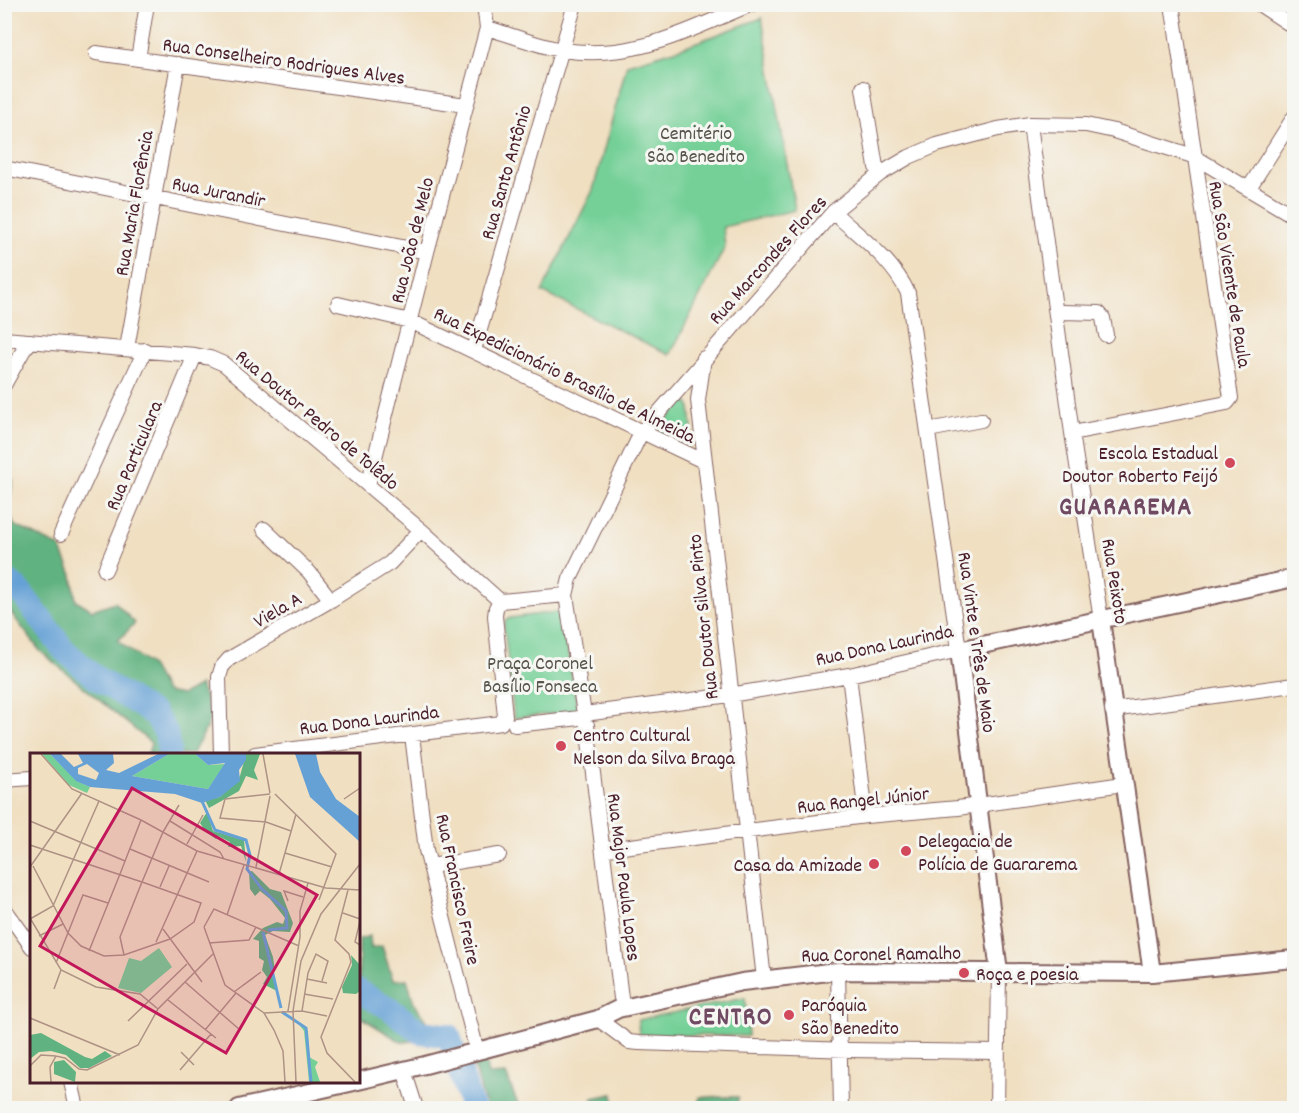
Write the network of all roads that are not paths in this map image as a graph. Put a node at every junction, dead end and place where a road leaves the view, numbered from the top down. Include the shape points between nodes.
1 (147, 4) edge
2 (484, 4) edge
3 (574, 4) edge
4 (752, 4) edge
5 (1172, 4) edge
6 (1259, 4) edge
7 (1294, 27) edge
8 (487, 28) junction
9 (561, 50) junction
10 (96, 53) dead end
11 (138, 59) junction
12 (178, 64) junction
13 (863, 88) dead end
14 (466, 105) junction
15 (1294, 117) edge
16 (1030, 124) junction
17 (1193, 156) junction
18 (4, 168) edge
19 (880, 174) junction
20 (1249, 188) junction
21 (154, 198) junction
22 (833, 212) junction
23 (1294, 216) edge
24 (427, 252) junction
25 (338, 304) dead end
26 (1056, 314) junction
27 (410, 321) junction
28 (1106, 335) dead end
29 (4, 339) edge
30 (31, 341) junction
31 (127, 348) junction
32 (145, 350) junction
33 (474, 350) junction
34 (195, 355) junction
35 (704, 358) junction
36 (4, 385) edge
37 (676, 392) junction
38 (698, 400) junction
39 (981, 420) dead end
40 (928, 430) junction
41 (641, 433) junction
42 (1072, 434) junction
43 (705, 462) junction
44 (368, 485) junction
45 (264, 529) dead end
46 (421, 530) junction
47 (61, 534) dead end
48 (105, 570) dead end
49 (1294, 578) edge
50 (566, 595) junction
51 (331, 600) junction
52 (500, 601) junction
53 (1101, 620) junction
54 (959, 650) junction
55 (849, 675) junction
56 (1294, 686) edge
57 (730, 695) junction
58 (1112, 710) junction
59 (584, 719) junction
60 (515, 725) dead end
61 (412, 735) junction
62 (221, 753) edge
63 (263, 753) edge
64 (30, 778) edge
65 (4, 780) edge
66 (1123, 784) junction
67 (979, 805) junction
68 (866, 816) junction
69 (746, 832) junction
70 (607, 849) dead end
71 (499, 855) dead end
72 (430, 866) junction
73 (4, 908) edge
74 (30, 944) edge
75 (1294, 959) edge
76 (838, 971) junction
77 (999, 972) junction
78 (1152, 973) junction
79 (764, 979) junction
80 (621, 998) dead end
81 (598, 1019) junction
82 (838, 1050) junction
83 (472, 1052) junction
84 (997, 1052) junction
85 (404, 1070) junction
86 (360, 1080) edge
87 (71, 1083) edge
88 (348, 1083) edge
89 (264, 1105) edge
90 (77, 1108) edge
91 (239, 1108) edge
92 (416, 1108) edge
93 (841, 1108) edge
94 (997, 1108) edge

1 - 11 street
2 - 8 street, Rua João de Melo
3 - 9 street, Rua Santo Antônio
4 - 9 street via 659,42 631,49 603,53
5 - 17 street, Rua São Vicente de Paula
6 - 7 street
8 - 9 street
8 - 14 street, Rua João de Melo
9 - 33 street, Rua Santo Antônio
10 - 11 street, Rua Conselheiro Rodrigues Alves
11 - 12 street, Rua Conselheiro Rodrigues Alves
12 - 14 street, Rua Conselheiro Rodrigues Alves
12 - 21 street, Rua Maria Florência
13 - 19 street
14 - 24 street, Rua João de Melo
15 - 20 street
16 - 17 street, Rua Marcondes Flores via 1086,125
16 - 19 street, Rua Marcondes Flores via 937,145
16 - 26 street, Rua Peixoto
17 - 20 street, Rua Marcondes Flores
17 - 42 street, Rua São Vicente de Paula via 1230,398 1227,403
18 - 21 street, Rua Jurandir
19 - 22 street, Rua Marcondes Flores
20 - 23 street, Rua Marcondes Flores
21 - 24 street, Rua Jurandir
21 - 31 street, Rua Maria Florência
22 - 35 street, Rua Marcondes Flores
22 - 40 street, Rua Vinte e Três de Maio via 889,263 908,293
24 - 27 street, Rua João de Melo
25 - 27 street, Rua Expedicionário Brasílio de Almeida
26 - 28 street via 1099,313
26 - 42 street, Rua Peixoto
27 - 33 street, Rua Expedicionário Brasílio de Almeida
27 - 44 street, Rua João de Melo
29 - 30 street, Rua Doutor Pedro de Tolêdo
30 - 31 street, Rua Doutor Pedro de Tolêdo
30 - 36 street
31 - 32 street, Rua Doutor Pedro de Tolêdo
32 - 34 street, Rua Doutor Pedro de Tolêdo
32 - 47 street
33 - 41 street, Rua Expedicionário Brasílio de Almeida
34 - 44 street, Rua Doutor Pedro de Tolêdo via 224,364
34 - 48 street, Rua Particulara
35 - 37 street, Rua Marcondes Flores
35 - 38 street, Rua Doutor Silva Pinto
37 - 38 street via 690,392
37 - 41 street, Rua Marcondes Flores
38 - 43 street, Rua Doutor Silva Pinto
39 - 40 street
40 - 54 street, Rua Vinte e Três de Maio
41 - 43 street, Rua Expedicionário Brasílio de Almeida
41 - 50 street, Rua Marcondes Flores via 570,579
42 - 53 street, Rua Peixoto
43 - 57 street, Rua Doutor Silva Pinto
44 - 46 street, Rua Doutor Pedro de Tolêdo
45 - 51 street via 309,572
46 - 51 street, Viela A via 390,563
46 - 52 street, Rua Doutor Pedro de Tolêdo
49 - 53 main road, Rua Dona Laurinda
50 - 52 street
50 - 59 street, Rua Marcondes Flores
51 - 62 street, Viela A via 222,667
52 - 61 street, Rua Dona Laurinda via 495,616 506,716 501,723
53 - 54 main road, Rua Dona Laurinda
53 - 58 main road, Rua Peixoto
54 - 55 street, Rua Dona Laurinda
54 - 67 main road, Rua Vinte e Três de Maio
55 - 57 street, Rua Dona Laurinda
55 - 68 street
56 - 58 street
57 - 59 street, Rua Dona Laurinda
57 - 69 street, Rua Doutor Silva Pinto
58 - 66 main road, Rua Peixoto
59 - 60 street, Rua Dona Laurinda
59 - 80 street, Rua Major Paula Lopes
61 - 63 street, Rua Dona Laurinda
61 - 72 street, Rua Francisco Freire
64 - 65 street
66 - 67 street, Rua Rangel Júnior
66 - 78 main road, Rua Peixoto
67 - 68 street, Rua Rangel Júnior
67 - 77 main road, Rua Vinte e Três de Maio
68 - 69 street, Rua Rangel Júnior
69 - 70 street, Rua Rangel Júnior
69 - 79 street, Rua Doutor Silva Pinto
71 - 72 street
72 - 83 street, Rua Francisco Freire
73 - 74 street
75 - 78 main road, Rua Coronel Ramalho
76 - 77 main road, Rua Coronel Ramalho
76 - 79 main road, Rua Coronel Ramalho
76 - 82 street
77 - 78 main road, Rua Coronel Ramalho
77 - 84 street, Rua Vinte e Três de Maio
79 - 81 main road, Rua Coronel Ramalho via 618,1009
81 - 82 street via 628,1042
81 - 83 main road, Rua Coronel Ramalho
82 - 84 street
82 - 93 street
83 - 85 main road, Rua Coronel Ramalho
84 - 94 street, Rua Vinte e Três de Maio
85 - 86 main road, Rua Coronel Ramalho
85 - 92 street
87 - 90 street
88 - 89 main road, Rua Coronel Ramalho
89 - 91 main road, Rua Coronel Ramalho

